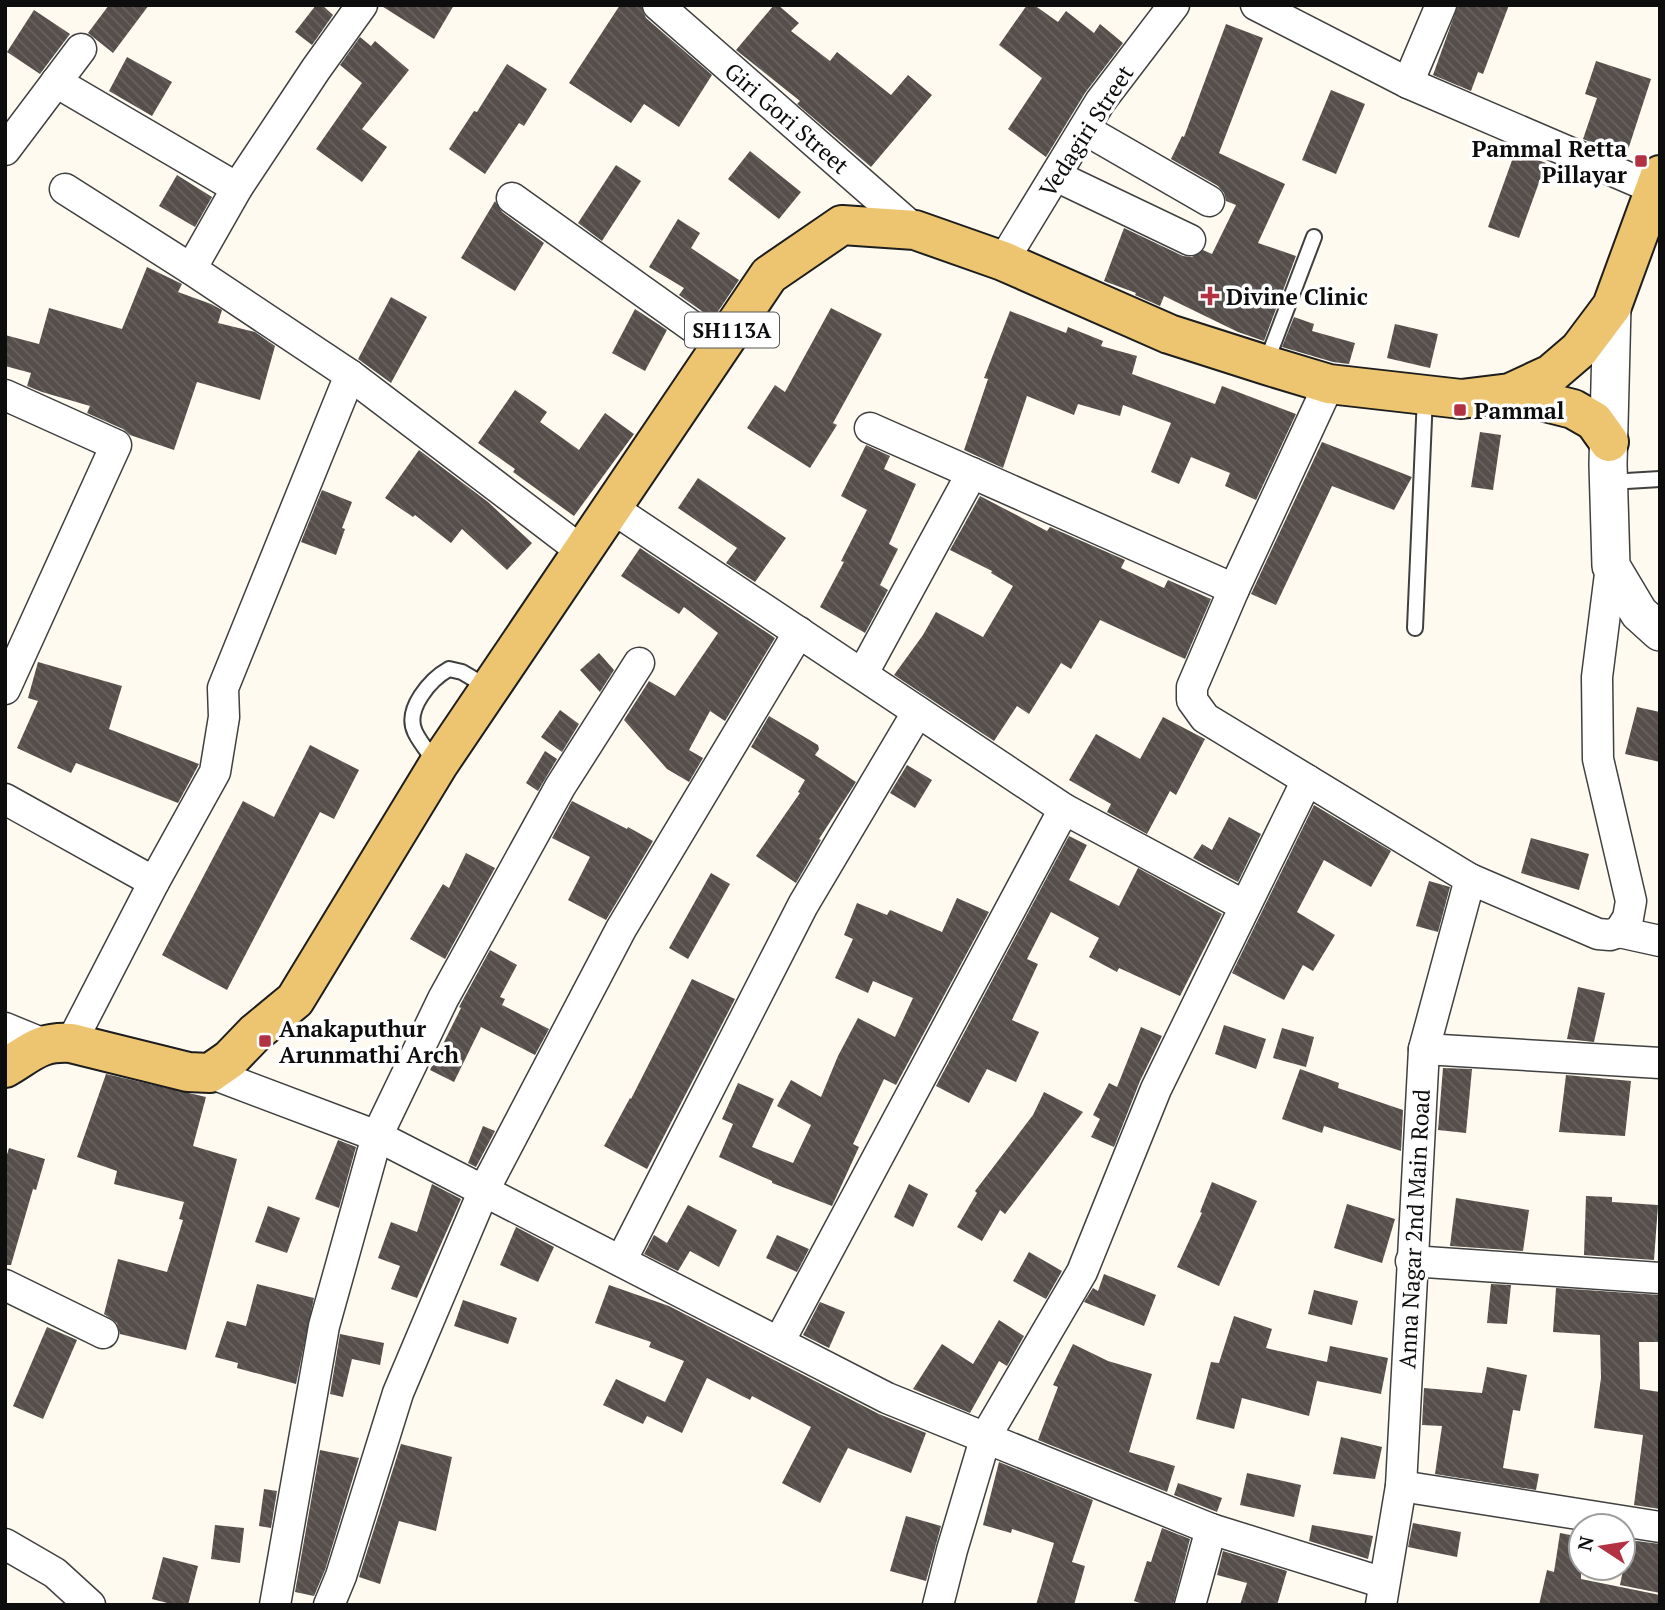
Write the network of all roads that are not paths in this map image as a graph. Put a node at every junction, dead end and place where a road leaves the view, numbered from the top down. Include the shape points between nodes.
1 (362, 5) edge
2 (659, 5) edge
3 (1174, 5) edge
4 (1256, 5) edge
5 (1441, 5) edge
6 (81, 49) dead end
7 (56, 82) junction
8 (1408, 83) junction
9 (1084, 130) junction
10 (5, 150) edge
11 (1056, 176) junction
12 (1657, 182) edge
13 (237, 188) junction
14 (65, 190) dead end
15 (512, 198) dead end
16 (1209, 201) dead end
17 (915, 230) junction
18 (1314, 237) dead end
19 (1190, 240) dead end
20 (1003, 261) junction
21 (191, 269) junction
22 (1612, 306) junction
23 (720, 347) junction
24 (1266, 365) junction
25 (350, 375) junction
26 (1329, 384) junction
27 (1510, 393) junction
28 (5, 395) edge
29 (1425, 395) junction
30 (870, 428) dead end
31 (1609, 442) junction
32 (972, 473) junction
33 (1660, 479) edge
34 (1609, 482) junction
35 (612, 508) junction
36 (583, 552) junction
37 (1611, 566) junction
38 (1234, 589) junction
39 (1415, 628) dead end
40 (799, 632) junction
41 (1660, 632) edge
42 (639, 663) dead end
43 (863, 673) junction
44 (490, 688) junction
45 (5, 689) edge
46 (917, 713) junction
47 (438, 765) junction
48 (1307, 780) junction
49 (5, 799) edge
50 (1064, 809) junction
51 (1470, 879) junction
52 (154, 882) junction
53 (1245, 906) junction
54 (1619, 932) junction
55 (1660, 941) edge
56 (5, 1028) edge
57 (57, 1043) junction
58 (1424, 1049) junction
59 (1660, 1063) edge
60 (5, 1068) edge
61 (210, 1073) junction
62 (377, 1136) junction
63 (484, 1190) junction
64 (621, 1261) junction
65 (1411, 1261) junction
66 (1660, 1278) edge
67 (5, 1285) edge
68 (103, 1333) dead end
69 (779, 1342) junction
70 (986, 1436) junction
71 (1401, 1486) junction
72 (1660, 1527) edge
73 (1211, 1529) junction
74 (5, 1544) edge
75 (1383, 1594) edge
76 (90, 1605) edge
77 (275, 1605) edge
78 (329, 1605) edge
79 (938, 1605) edge
80 (1189, 1605) edge

1 - 13 street
2 - 17 street, Giri Gori Street
3 - 9 street, Vedagiri Street
4 - 8 street
5 - 8 street
6 - 7 street
7 - 10 street
7 - 13 street
8 - 12 street
9 - 11 street, Vedagiri Street
9 - 16 street
11 - 19 street
11 - 20 street, Vedagiri Street
12 - 22 main road, SH113A
13 - 21 street
14 - 21 street
15 - 23 street
17 - 20 main road, SH113A
17 - 23 main road, SH113A via 842,225 769,275
18 - 24 lane
20 - 24 main road, SH113A via 1169,334
21 - 25 street
22 - 27 main road, SH113A via 1579,350 1551,374
22 - 31 street
23 - 35 main road, SH113A
24 - 26 main road, SH113A
25 - 36 street
25 - 52 street via 223,688 224,717 215,772
26 - 29 main road, SH113A
26 - 38 street
27 - 29 main road, SH113A via 1461,399
27 - 31 main road via 1573,409 1594,421
28 - 45 street via 116,445
29 - 39 lane
30 - 32 street
31 - 34 street
32 - 38 street
32 - 43 street
33 - 34 lane
34 - 37 street
35 - 36 main road, SH113A
35 - 40 street
36 - 44 main road, SH113A
37 - 41 street via 1639,613
37 - 54 street via 1597,677 1598,759 1631,901
38 - 48 street via 1192,687 1192,700 1205,718
40 - 43 street
40 - 63 street via 621,929
42 - 62 street via 547,810 443,999
43 - 46 street
44 - 47 main road, SH113A
44 - 47 lane via 462,671 449,669 425,690 413,719 414,731
46 - 50 street
46 - 64 street via 803,905
47 - 61 main road, SH113A via 295,1000
48 - 51 street
48 - 53 street
49 - 52 street
50 - 53 street
50 - 69 street
51 - 54 street via 1598,934
51 - 58 street, Anna Nagar 2nd Main Road
52 - 57 street
53 - 70 street via 1156,1089 1082,1272
54 - 55 street
56 - 57 street
57 - 60 main road
57 - 61 main road
58 - 59 street
58 - 65 street, Anna Nagar 2nd Main Road
61 - 62 street
62 - 63 street
62 - 77 street via 324,1326
63 - 64 street
63 - 78 street via 398,1393
64 - 69 street
65 - 66 street
65 - 71 street, Anna Nagar 2nd Main Road
67 - 68 street
69 - 70 street via 887,1398
70 - 73 street
70 - 79 street
71 - 72 street
71 - 75 street, Anna Nagar 2nd Main Road
73 - 75 street
73 - 80 street
74 - 76 street via 55,1573

